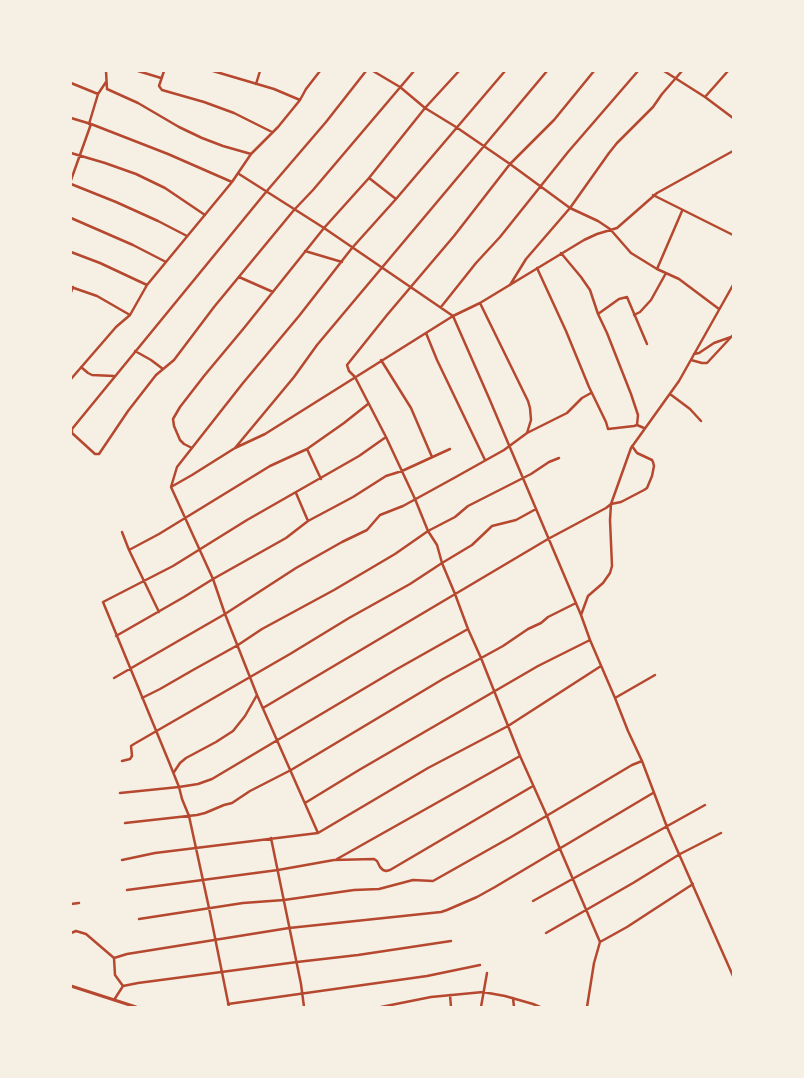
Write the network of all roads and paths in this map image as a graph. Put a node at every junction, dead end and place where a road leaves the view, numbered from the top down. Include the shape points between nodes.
1 (106, 71) edge
2 (138, 71) edge
3 (164, 71) edge
4 (213, 71) edge
5 (260, 71) edge
6 (320, 71) edge
7 (366, 71) edge
8 (373, 71) edge
9 (414, 71) edge
10 (459, 71) edge
11 (504, 71) edge
12 (547, 71) edge
13 (594, 71) edge
14 (638, 71) edge
15 (664, 71) edge
16 (682, 71) edge
17 (728, 71) edge
18 (161, 78) junction
19 (676, 78) junction
20 (106, 82) junction
21 (71, 84) edge
22 (256, 84) junction
23 (400, 87) junction
24 (98, 94) junction
25 (705, 97) junction
26 (300, 100) junction
27 (425, 108) junction
28 (71, 118) edge
29 (733, 118) edge
30 (90, 124) junction
31 (456, 127) junction
32 (272, 132) junction
33 (483, 147) junction
34 (733, 151) edge
35 (71, 153) edge
36 (251, 154) junction
37 (79, 155) junction
38 (510, 164) junction
39 (239, 174) junction
40 (369, 178) junction
41 (71, 180) edge
42 (232, 182) junction
43 (71, 184) edge
44 (540, 186) junction
45 (266, 192) junction
46 (653, 196) junction
47 (396, 199) junction
48 (570, 208) junction
49 (294, 210) junction
50 (682, 211) junction
51 (205, 215) junction
52 (71, 218) edge
53 (324, 228) junction
54 (610, 230) junction
55 (733, 235) edge
56 (187, 236) junction
57 (352, 248) junction
58 (305, 251) junction
59 (71, 252) edge
60 (561, 253) junction
61 (166, 262) junction
62 (342, 262) junction
63 (381, 268) junction
64 (537, 268) junction
65 (657, 269) junction
66 (666, 273) junction
67 (239, 277) junction
68 (147, 285) junction
69 (510, 285) junction
70 (733, 285) edge
71 (72, 287) edge
72 (410, 288) junction
73 (71, 292) edge
74 (273, 292) junction
75 (480, 303) junction
76 (441, 307) junction
77 (719, 309) junction
78 (598, 314) junction
79 (130, 315) junction
80 (634, 315) junction
81 (453, 316) junction
82 (426, 333) junction
83 (732, 336) edge
84 (646, 344) dead end
85 (135, 351) junction
86 (694, 354) junction
87 (381, 360) junction
88 (691, 360) junction
89 (81, 367) junction
90 (163, 369) junction
91 (115, 376) junction
92 (355, 377) junction
93 (71, 379) edge
94 (591, 393) junction
95 (670, 394) junction
96 (368, 404) junction
97 (701, 421) dead end
98 (637, 424) junction
99 (644, 428) junction
100 (527, 433) junction
101 (386, 437) junction
102 (509, 446) junction
103 (632, 446) junction
104 (192, 448) junction
105 (235, 448) junction
106 (307, 449) junction
107 (450, 449) dead end
108 (432, 457) junction
109 (559, 458) dead end
110 (485, 460) junction
111 (402, 470) junction
112 (523, 478) junction
113 (321, 479) junction
114 (171, 486) junction
115 (296, 493) junction
116 (415, 499) junction
117 (612, 504) junction
118 (536, 509) junction
119 (186, 517) junction
120 (308, 521) junction
121 (428, 531) junction
122 (122, 532) dead end
123 (548, 539) junction
124 (129, 550) junction
125 (199, 550) junction
126 (442, 563) junction
127 (213, 579) junction
128 (144, 582) junction
129 (455, 594) junction
130 (576, 603) junction
131 (158, 612) junction
132 (224, 614) junction
133 (581, 615) junction
134 (468, 630) junction
135 (116, 636) junction
136 (590, 640) junction
137 (238, 645) junction
138 (481, 658) junction
139 (601, 666) junction
140 (130, 669) junction
141 (655, 675) dead end
142 (250, 677) junction
143 (114, 678) dead end
144 (494, 691) junction
145 (257, 695) junction
146 (142, 698) junction
147 (615, 698) junction
148 (263, 708) junction
149 (508, 726) junction
150 (157, 732) junction
151 (278, 739) junction
152 (520, 756) junction
153 (122, 761) dead end
154 (642, 761) junction
155 (291, 770) junction
156 (173, 773) junction
157 (533, 786) junction
158 (179, 787) junction
159 (120, 793) dead end
160 (653, 793) junction
161 (305, 803) junction
162 (705, 805) dead end
163 (189, 816) junction
164 (547, 816) junction
165 (125, 823) dead end
166 (667, 827) junction
167 (318, 833) junction
168 (721, 833) dead end
169 (271, 838) junction
170 (196, 848) junction
171 (560, 849) junction
172 (680, 854) junction
173 (122, 860) dead end
174 (334, 860) junction
175 (278, 870) junction
176 (573, 878) junction
177 (203, 880) junction
178 (693, 884) junction
179 (127, 890) dead end
180 (284, 900) junction
181 (533, 901) dead end
182 (79, 903) dead end
183 (71, 904) edge
184 (209, 908) junction
185 (585, 910) junction
186 (139, 919) dead end
187 (289, 928) junction
188 (71, 933) edge
189 (546, 933) dead end
190 (216, 940) junction
191 (451, 941) dead end
192 (600, 942) junction
193 (114, 958) junction
194 (297, 962) junction
195 (480, 965) dead end
196 (222, 971) junction
197 (487, 973) dead end
198 (733, 976) edge
199 (71, 986) edge
200 (123, 986) junction
201 (483, 992) junction
202 (303, 993) junction
203 (450, 995) junction
204 (513, 998) junction
205 (114, 1000) junction
206 (228, 1005) edge
207 (136, 1007) edge
208 (304, 1007) edge
209 (381, 1007) edge
210 (451, 1007) edge
211 (481, 1007) edge
212 (514, 1007) edge
213 (540, 1007) edge
214 (587, 1007) edge

1 - 20 street
2 - 18 street
3 - 18 street
4 - 22 street
5 - 22 street
6 - 26 street
7 - 45 street
8 - 23 street
9 - 23 street
10 - 27 street
11 - 31 street
12 - 33 street
13 - 38 street via 554,120
14 - 44 street
15 - 19 street
16 - 19 street
17 - 25 street
18 - 32 street via 160,88 165,92 181,94 234,113
19 - 25 street
19 - 48 street via 649,111 618,142
20 - 24 street
20 - 36 street via 107,89 138,103 179,127 223,146
21 - 24 street
22 - 26 street
23 - 27 street
23 - 49 street
24 - 30 street
25 - 29 street
26 - 32 street
27 - 31 street
27 - 40 street
28 - 30 street
30 - 37 street
30 - 42 street
31 - 33 street
31 - 47 street
32 - 36 street
33 - 38 street
33 - 63 street
34 - 46 street
35 - 37 street
36 - 39 street
37 - 41 street
37 - 51 street via 136,174 165,188
38 - 44 street
38 - 72 street
39 - 42 street
39 - 45 street
40 - 47 street
40 - 53 street
42 - 51 street
43 - 56 street via 137,211
44 - 48 street
44 - 76 street
45 - 49 street
45 - 85 street
46 - 50 street
46 - 54 street via 620,225
47 - 57 street
48 - 54 street via 598,221
48 - 69 street via 526,259
49 - 53 street
49 - 67 street
50 - 55 street
50 - 65 street
51 - 56 street
52 - 61 street
53 - 57 street
53 - 58 street
54 - 60 street
54 - 65 street via 631,252
56 - 61 street
57 - 62 street
57 - 63 street
58 - 62 street
58 - 74 street
59 - 68 street
60 - 64 street
60 - 78 street via 586,283
61 - 68 street
62 - 104 street
63 - 72 street
63 - 105 street
64 - 69 street
64 - 94 street
65 - 66 street
66 - 77 street via 679,279
66 - 80 street via 652,300
67 - 74 street
67 - 90 street via 178,356
68 - 79 street
69 - 75 street
70 - 77 street
71 - 73 street
71 - 79 street via 97,296
72 - 76 street
72 - 92 street via 347,364
74 - 104 street via 176,414 176,432 184,444
75 - 81 street
75 - 100 street via 528,401 531,420
76 - 81 street
77 - 86 street
78 - 80 street via 619,299 627,297
78 - 98 street via 632,394 638,415
79 - 89 street
80 - 84 street
81 - 82 street
81 - 102 street
82 - 87 street
82 - 110 street
83 - 86 street
83 - 88 street via 707,363
85 - 90 street
85 - 91 street
86 - 88 street
87 - 92 street
87 - 108 street via 410,408
88 - 95 street
89 - 91 street via 88,374
89 - 93 street
90 - 91 street via 137,399 99,454 95,454 72,433 72,429
92 - 96 street
92 - 105 street via 265,434
94 - 98 street via 608,429
94 - 100 street via 567,413
95 - 97 street via 690,408
95 - 99 street
96 - 101 street
96 - 106 street
98 - 99 street
99 - 103 street
100 - 102 street
101 - 111 street
101 - 113 street
102 - 110 street
102 - 112 street
103 - 117 street
103 - 117 street via 637,453 652,460 652,476 647,488
104 - 114 street via 177,467
105 - 114 street
106 - 113 street
106 - 119 street via 270,466
107 - 108 street
108 - 111 street
109 - 112 street
110 - 116 street
111 - 116 street
111 - 120 street via 386,476
112 - 118 street
112 - 121 street via 468,506 450,520
113 - 115 street
114 - 119 street
115 - 120 street
115 - 125 street
116 - 121 street
116 - 132 street via 380,515 367,530 296,568
117 - 123 street
117 - 133 street via 612,566 608,578 588,596
118 - 123 street
118 - 126 street via 516,520 492,526 472,545
119 - 124 street
119 - 125 street
120 - 127 street via 286,538
121 - 126 street via 437,545
121 - 137 street via 395,554
122 - 124 street
123 - 129 street
123 - 130 street
124 - 128 street
125 - 127 street
125 - 128 street
126 - 129 street
126 - 142 street
127 - 131 street
127 - 132 street
128 - 131 street
128 - 135 street via 103,602
129 - 134 street
129 - 148 street
130 - 133 street
130 - 138 street
131 - 135 street
132 - 137 street
132 - 140 street
133 - 136 street
134 - 138 street
134 - 151 street
135 - 140 street
136 - 139 street
136 - 144 street
137 - 142 street
137 - 146 street
138 - 144 street
138 - 155 street
139 - 147 street
139 - 149 street
140 - 143 street
140 - 146 street
141 - 147 street
142 - 145 street
142 - 150 street
144 - 149 street
144 - 161 street
145 - 148 street
145 - 156 street via 233,731 186,758
146 - 150 street
147 - 154 street
148 - 151 street
149 - 152 street
149 - 167 street via 428,768
150 - 153 street via 131,746 132,756
150 - 156 street
151 - 155 street
151 - 158 street via 212,779
152 - 157 street
152 - 174 street
154 - 160 street
154 - 164 street
155 - 161 street
155 - 163 street via 232,803
156 - 158 street
157 - 164 street
157 - 174 street via 390,870 383,870 374,859
158 - 159 street
158 - 163 street
160 - 166 street
160 - 171 street
161 - 167 street
162 - 166 street
163 - 165 street
163 - 170 street
164 - 171 street
164 - 180 street via 433,881 413,880 379,889
166 - 172 street
166 - 176 street
167 - 169 street
168 - 172 street
169 - 170 street
169 - 175 street
170 - 173 street
170 - 177 street
171 - 176 street
171 - 187 street via 477,897 441,912
172 - 178 street
172 - 185 street
174 - 175 street
175 - 177 street
175 - 180 street
176 - 181 street
176 - 185 street
177 - 179 street
177 - 184 street
178 - 192 street via 628,927
178 - 198 street
180 - 184 street
180 - 187 street
182 - 183 street
184 - 186 street
184 - 190 street
185 - 189 street
185 - 192 street
187 - 190 street
187 - 194 street
188 - 193 street via 76,931 86,934
190 - 193 street
190 - 196 street
191 - 194 street
192 - 214 street
193 - 200 street via 116,974
194 - 196 street
194 - 202 street
195 - 202 street via 420,977
196 - 200 street
196 - 206 street
197 - 201 street
199 - 205 street
200 - 205 street
201 - 203 street
201 - 204 street
201 - 211 street
202 - 206 street
202 - 208 street
203 - 209 street
203 - 210 street
204 - 212 street
204 - 213 street
205 - 207 street

